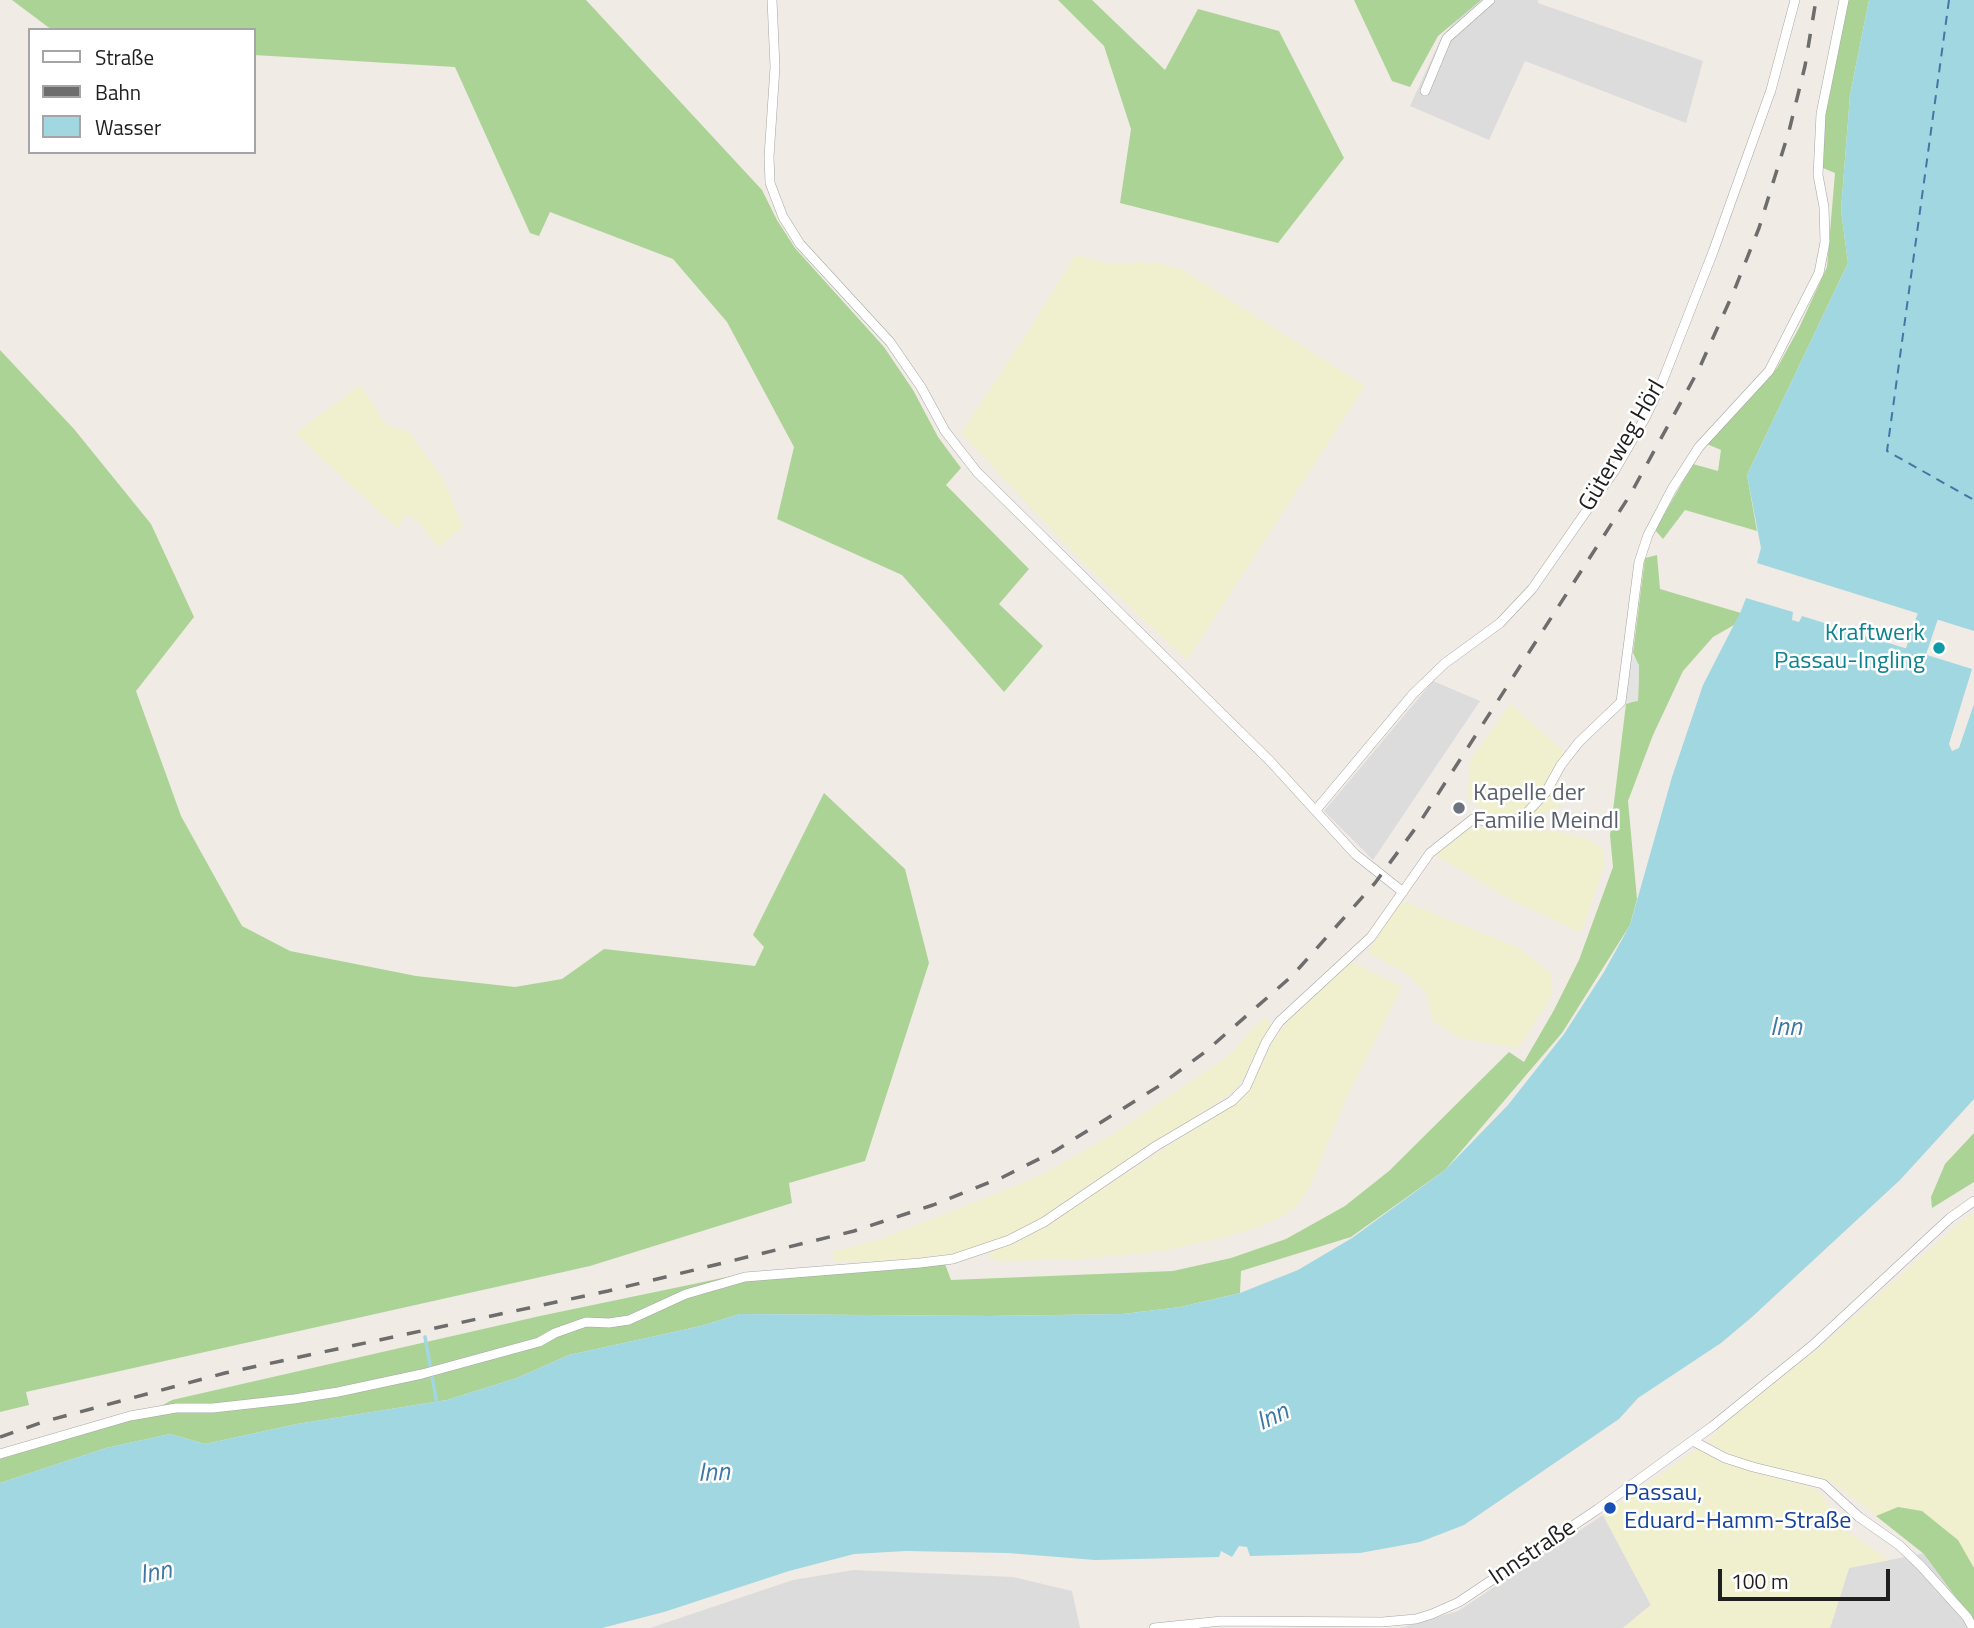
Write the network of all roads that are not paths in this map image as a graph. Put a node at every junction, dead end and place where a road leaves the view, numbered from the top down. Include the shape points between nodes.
1 (772, 0) edge
2 (1490, 0) edge
3 (1795, 0) edge
4 (1844, 0) edge
5 (1425, 90) dead end
6 (1317, 810) junction
7 (1403, 892) junction
8 (1974, 1201) edge
9 (1693, 1441) junction
10 (0, 1454) edge
11 (1154, 1628) edge
12 (1973, 1628) edge

1 - 6 street via 775,67 770,183 800,244 890,342 945,431 977,472
2 - 5 street via 1447,38
3 - 6 street, Güterweg Hörl via 1772,90 1709,265 1661,385 1615,470 1532,589 1500,623 1444,664 1413,694
4 - 7 street via 1821,114 1818,175 1825,242 1819,273 1769,371 1699,447 1648,535 1639,562 1621,702 1579,742 1523,817 1500,823 1473,818 1430,853
6 - 7 street via 1355,854
7 - 10 street via 1371,937 1279,1022 1246,1087 1232,1101 1009,1240 953,1259 920,1264 745,1277 686,1294 629,1320 586,1322 539,1342 422,1374 294,1399 130,1416
8 - 9 street, Innstraße via 1813,1345
9 - 11 street, Innstraße via 1526,1559 1432,1614 1382,1622 1222,1621
9 - 12 street via 1725,1458 1823,1484 1921,1566

